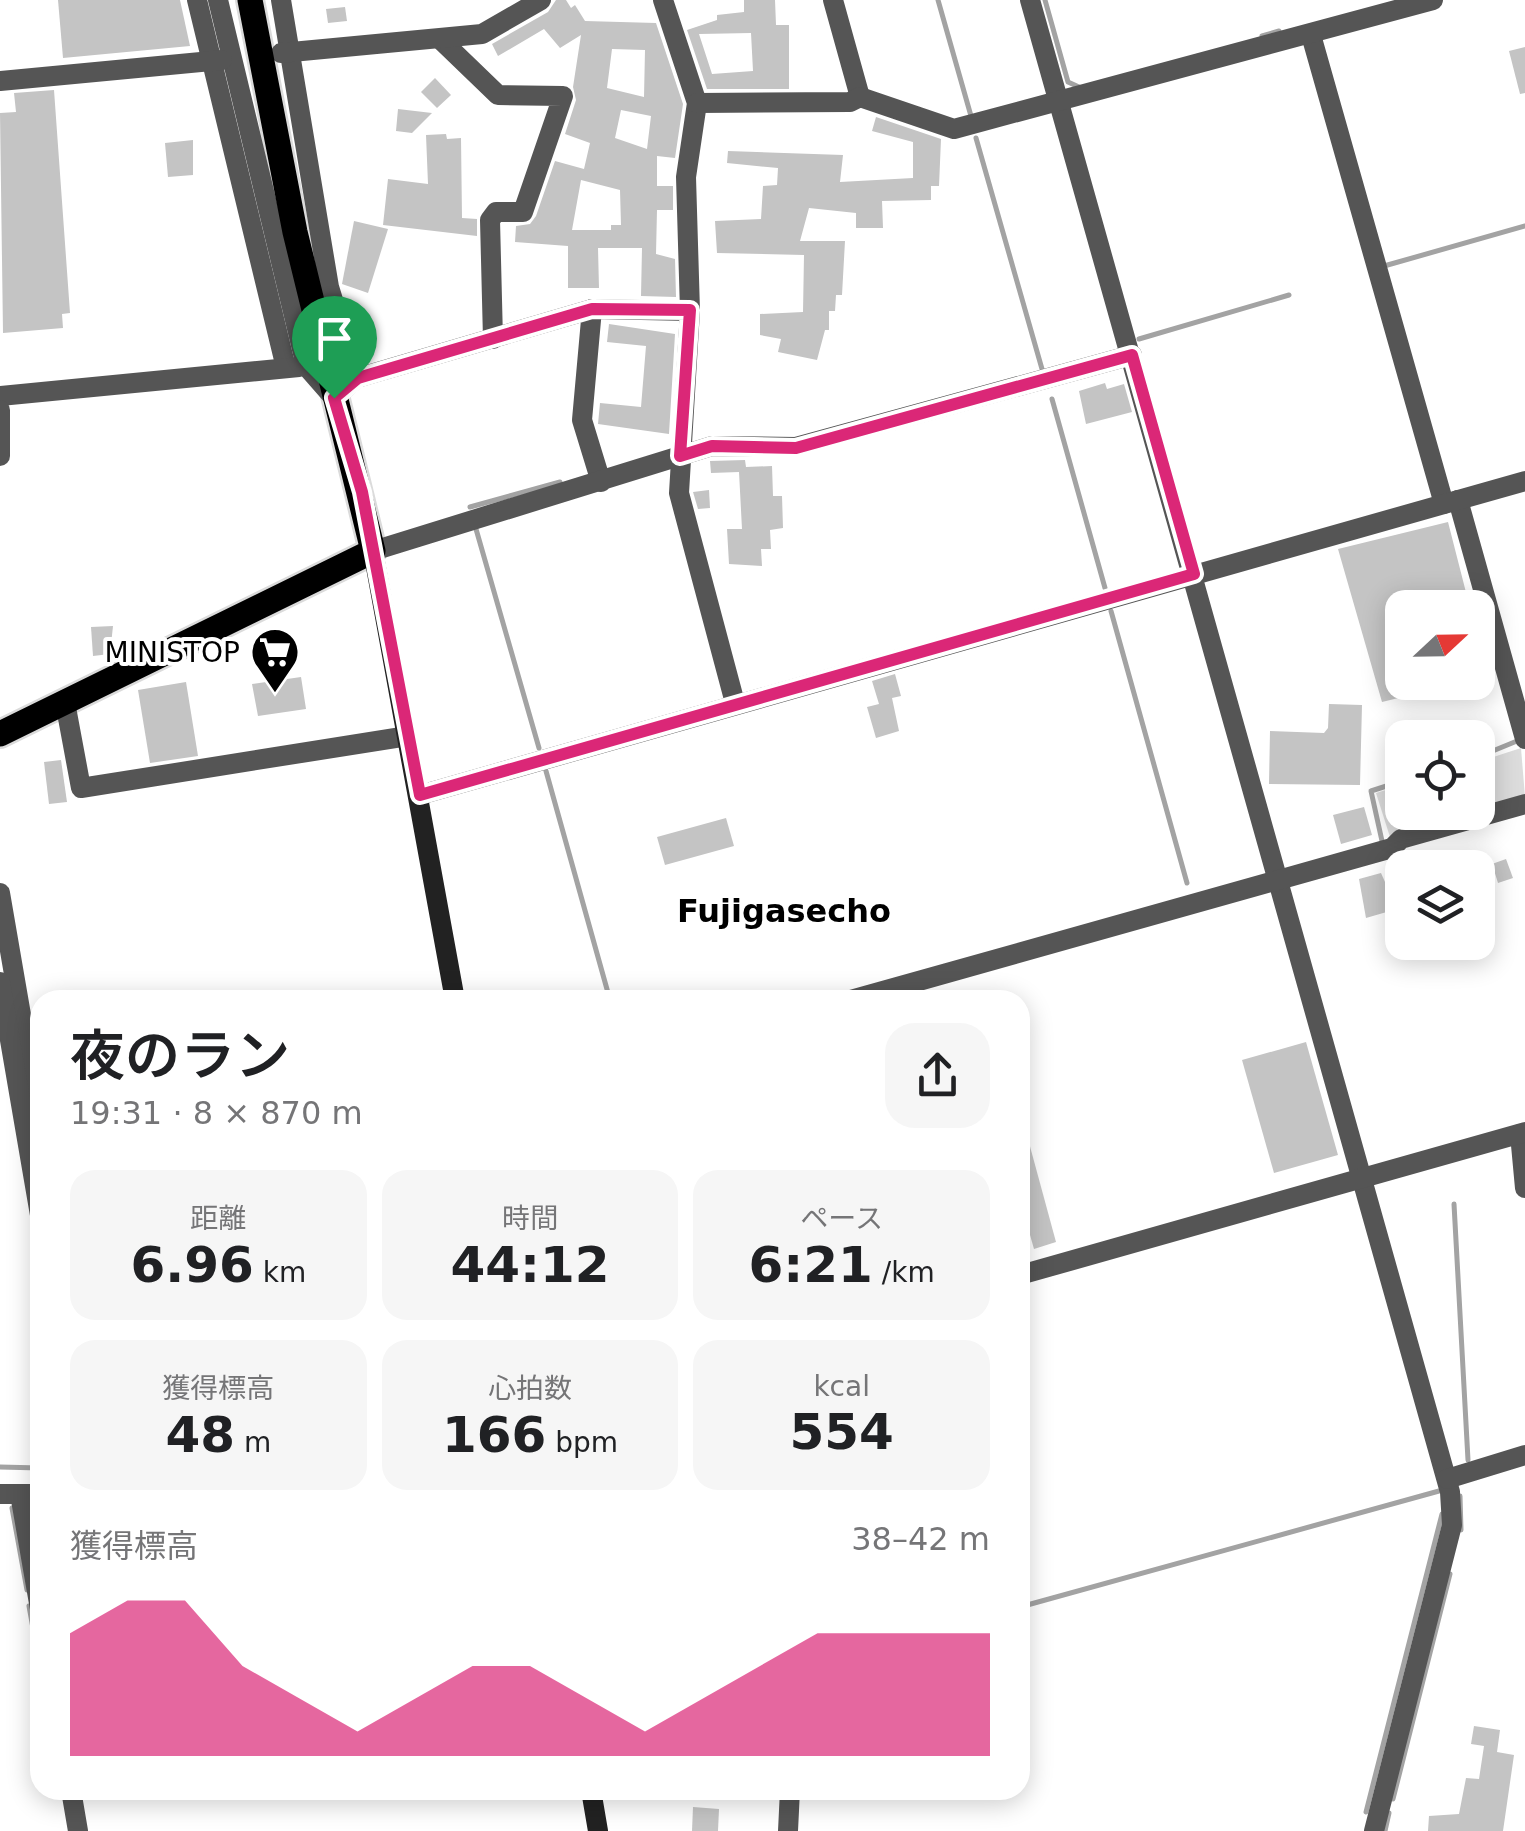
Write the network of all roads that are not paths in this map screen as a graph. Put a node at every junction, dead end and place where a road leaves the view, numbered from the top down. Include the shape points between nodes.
1 (197, 0) edge
2 (218, 0) edge
3 (250, 0) edge
4 (282, 0) edge
5 (541, 0) edge
6 (663, 0) edge
7 (832, 0) edge
8 (1030, 0) edge
9 (1433, 0) edge
10 (1310, 35) junction
11 (442, 41) junction
12 (284, 53) junction
13 (228, 59) junction
14 (0, 81) edge
15 (860, 97) junction
16 (698, 102) junction
17 (1060, 102) junction
18 (592, 309) junction
19 (690, 310) junction
20 (493, 340) junction
21 (1132, 355) junction
22 (296, 367) junction
23 (358, 378) junction
24 (0, 396) edge
25 (334, 398) junction
26 (0, 410) edge
27 (0, 456) edge
28 (680, 456) junction
29 (1525, 481) edge
30 (601, 482) junction
31 (1451, 502) junction
32 (373, 551) junction
33 (1194, 574) junction
34 (65, 702) junction
35 (735, 703) junction
36 (0, 734) edge
37 (408, 736) junction
38 (1525, 739) edge
39 (420, 795) junction
40 (1525, 804) edge
41 (1280, 880) junction
42 (0, 893) edge
43 (0, 982) edge
44 (453, 990) edge
45 (887, 990) edge
46 (30, 1097) edge
47 (30, 1110) edge
48 (1522, 1133) edge
49 (1362, 1178) junction
50 (1525, 1188) edge
51 (1030, 1272) edge
52 (1525, 1454) edge
53 (1446, 1479) junction
54 (20, 1494) edge
55 (30, 1552) edge
56 (73, 1800) edge
57 (593, 1800) edge
58 (790, 1800) edge
59 (1368, 1829) edge
60 (78, 1831) edge
61 (598, 1831) edge
62 (788, 1831) edge

1 - 13 street
2 - 13 street
3 - 25 main road
4 - 12 street
5 - 11 street via 482,34
6 - 16 street
7 - 15 street
8 - 17 street
9 - 10 street
10 - 17 street
10 - 31 street
11 - 12 street
11 - 20 street via 498,95 563,96 524,212 496,212 490,220
12 - 23 street via 329,287
13 - 14 street
13 - 22 street
15 - 16 street
15 - 17 street via 954,129
16 - 19 street via 686,178
17 - 21 street
18 - 19 street
18 - 20 street
18 - 30 street via 582,420
19 - 28 street
20 - 23 street
21 - 28 street via 796,448 712,446
21 - 33 street
22 - 24 street
22 - 25 street
23 - 25 street
25 - 32 main road
26 - 27 street
28 - 30 street
28 - 35 street via 679,493
29 - 31 street
30 - 32 street
31 - 33 street
31 - 38 street
32 - 34 main road
32 - 37 main road
33 - 35 street
33 - 41 street
34 - 36 main road
34 - 37 street via 82,788
35 - 39 street
37 - 39 main road
39 - 44 main road
40 - 41 street
41 - 45 street
41 - 49 street
42 - 46 street
43 - 47 street
48 - 49 street
48 - 50 street
49 - 51 street
49 - 53 street
52 - 53 street
53 - 59 street via 1452,1524
54 - 55 street
56 - 60 street
57 - 61 main road
58 - 62 street

